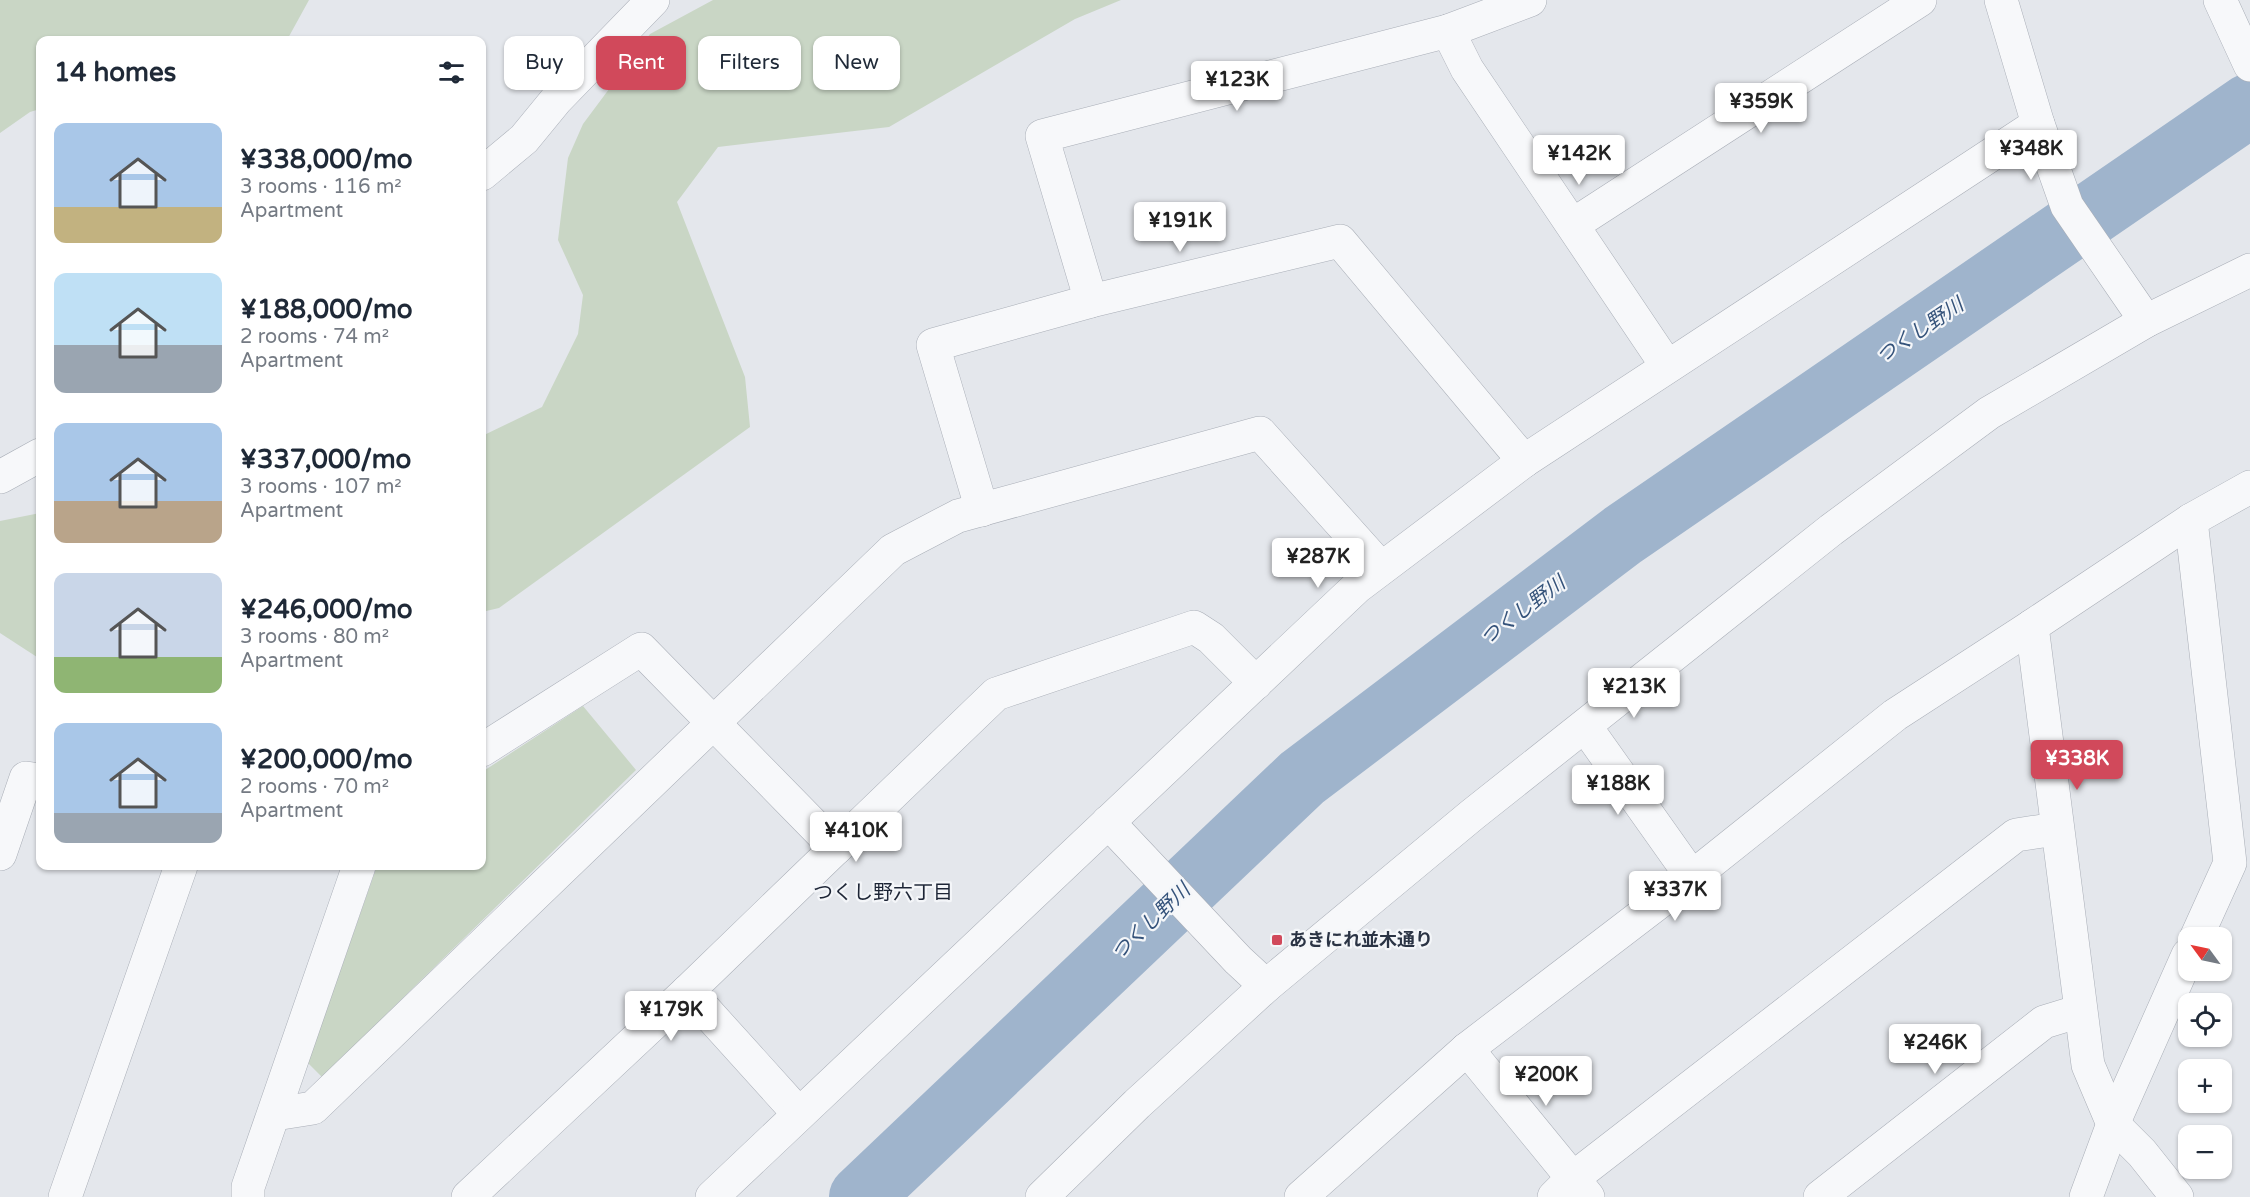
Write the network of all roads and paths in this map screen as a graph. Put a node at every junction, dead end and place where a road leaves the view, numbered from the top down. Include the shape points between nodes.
1 (653, 0) edge
2 (1530, 0) edge
3 (1920, 0) edge
4 (2001, 0) edge
5 (2220, 0) edge
6 (1448, 31) junction
7 (2250, 64) edge
8 (2038, 124) junction
9 (486, 171) edge
10 (1575, 224) junction
11 (2250, 270) edge
12 (1091, 301) junction
13 (2146, 321) junction
14 (1667, 366) junction
15 (36, 457) edge
16 (1524, 461) junction
17 (0, 477) edge
18 (2250, 487) edge
19 (982, 510) junction
20 (2191, 520) junction
21 (1381, 568) junction
22 (2032, 626) junction
23 (1256, 683) junction
24 (712, 722) junction
25 (1585, 726) junction
26 (486, 747) edge
27 (36, 779) edge
28 (1108, 822) junction
29 (2056, 829) junction
30 (2, 841) edge
31 (836, 848) junction
32 (180, 870) edge
33 (358, 870) edge
34 (1692, 877) junction
35 (2201, 927) edge
36 (2178, 978) edge
37 (1266, 986) junction
38 (688, 991) junction
39 (2080, 1011) junction
40 (1467, 1049) junction
41 (275, 1114) junction
42 (799, 1114) junction
43 (2113, 1124) junction
44 (1571, 1191) edge
45 (65, 1197) edge
46 (248, 1197) edge
47 (468, 1197) edge
48 (712, 1197) edge
49 (1042, 1197) edge
50 (1301, 1197) edge
51 (1820, 1197) edge
52 (2086, 1197) edge
53 (2177, 1197) edge

1 - 9 street via 556,100 524,139
2 - 6 street
3 - 10 street
4 - 8 street
5 - 7 street
6 - 10 street via 1467,69
6 - 12 street via 1042,136
8 - 13 street via 2067,206
8 - 14 street
10 - 14 street
11 - 13 street
12 - 16 street via 1340,241
12 - 19 street via 933,345
13 - 25 street via 1989,413 1831,530
14 - 16 street
15 - 17 street
16 - 21 street
18 - 20 street
19 - 21 street via 1260,433
19 - 24 street via 958,516 893,550
20 - 22 street
20 - 35 street via 2230,863
21 - 23 street via 1357,586
22 - 29 street
22 - 34 street via 1896,715
23 - 28 street
23 - 31 street via 1211,638 1194,627 996,694
24 - 26 street via 641,649
24 - 31 street
24 - 41 street via 313,1108
25 - 34 street
25 - 37 street
27 - 30 street via 26,778
28 - 37 street
28 - 42 street
29 - 39 street
29 - 44 street via 2016,835
31 - 38 street
32 - 45 street
33 - 41 street via 291,1057
34 - 40 street
36 - 43 street
37 - 49 street
38 - 42 street
38 - 47 street
39 - 43 street via 2088,1065
39 - 51 street via 2044,1022
40 - 44 street
40 - 50 street
41 - 46 street via 248,1187
42 - 48 street
43 - 52 street
43 - 53 street

